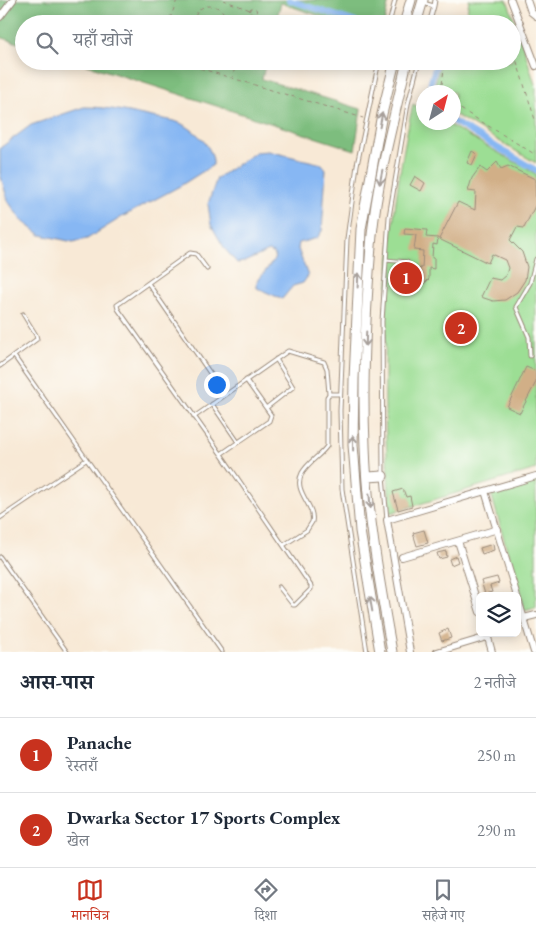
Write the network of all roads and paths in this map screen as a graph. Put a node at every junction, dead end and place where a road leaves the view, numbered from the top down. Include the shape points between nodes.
1 (12, 0) edge
2 (177, 0) edge
3 (223, 0) edge
4 (395, 0) edge
5 (411, 0) edge
6 (435, 0) edge
7 (511, 0) edge
8 (527, 0) edge
9 (422, 1) edge
10 (205, 3) dead end
11 (215, 3) dead end
12 (434, 6) junction
13 (250, 10) junction
14 (171, 15) edge
15 (196, 15) edge
16 (224, 15) edge
17 (252, 15) joint
18 (391, 15) edge
19 (407, 15) edge
20 (418, 15) edge
21 (432, 15) edge
22 (517, 15) edge
23 (536, 16) edge
24 (0, 17) edge
25 (521, 26) edge
26 (536, 66) edge
27 (206, 70) edge
28 (234, 70) edge
29 (377, 70) edge
30 (393, 70) edge
31 (405, 70) edge
32 (417, 70) edge
33 (444, 70) edge
34 (519, 70) edge
35 (232, 78) junction
36 (441, 85) edge
37 (461, 109) edge
38 (366, 119) junction
39 (536, 123) edge
40 (536, 155) edge
41 (536, 259) edge
42 (386, 260) junction
43 (407, 262) dead end
44 (206, 269) dead end
45 (148, 283) junction
46 (23, 314) dead end
47 (14, 356) junction
48 (530, 356) dead end
49 (276, 359) junction
50 (0, 366) edge
51 (246, 380) junction
52 (329, 394) junction
53 (340, 394) junction
54 (225, 395) junction
55 (212, 404) junction
56 (266, 408) junction
57 (194, 417) junction
58 (238, 442) junction
59 (220, 454) junction
60 (86, 460) junction
61 (383, 476) junction
62 (536, 476) edge
63 (368, 477) junction
64 (485, 491) junction
65 (0, 518) edge
66 (387, 520) junction
67 (498, 529) junction
68 (458, 541) junction
69 (284, 545) junction
70 (0, 557) edge
71 (402, 557) dead end
72 (279, 587) dead end
73 (476, 599) edge
74 (536, 615) edge
75 (524, 618) junction
76 (481, 637) edge
77 (488, 637) edge
78 (67, 652) edge
79 (222, 652) edge
80 (367, 652) edge
81 (380, 652) edge
82 (392, 652) edge
83 (410, 652) edge
84 (437, 652) edge
85 (492, 652) edge
86 (534, 652) edge

1 - 24 street
2 - 14 path
3 - 13 path
4 - 18 lane
5 - 19 main road
6 - 12 lane
7 - 22 street
8 - 23 street
9 - 12 lane
9 - 20 main road
10 - 15 path
11 - 16 path
12 - 21 lane
13 - 17 path
13 - 17 path via 257,10
25 - 26 street
27 - 35 path
28 - 35 path
29 - 38 lane
81 -> 30 main road via 360,531 353,445 354,398 361,229
31 -> 63 main road via 372,234 365,381
32 - 42 lane via 392,198
33 - 36 path
34 - 39 path
35 - 38 path
37 - 40 path
38 - 53 lane via 347,239
41 - 48 lane via 530,283 516,307 530,337
42 - 43 lane
42 - 61 lane via 382,321
44 - 45 lane via 196,254 190,253
45 - 54 lane
45 - 57 lane via 120,303 118,309
46 - 47 lane via 37,338
47 - 50 lane
47 - 60 lane
49 - 51 lane
49 - 52 lane via 290,352 322,360 327,369
49 - 56 lane via 293,387
51 - 54 lane
51 - 56 lane
52 - 53 lane
52 - 69 lane via 326,397 328,444 303,470 300,482 301,492 313,515 312,522 307,530
53 - 80 lane via 342,489
54 - 55 lane
55 - 57 lane
55 - 58 lane
56 - 58 lane via 271,415 269,421
57 - 59 lane
58 - 59 lane
59 - 69 lane
60 - 65 lane
60 - 79 lane
61 - 63 main road
61 - 66 lane
62 - 64 street
63 -> 82 main road via 372,530
64 - 66 street
64 - 67 street
66 - 83 street
67 - 68 street
67 - 75 street
68 - 71 street
68 - 73 street
69 - 72 lane via 311,590 293,605
70 - 78 lane
74 - 75 street
75 - 86 street
76 - 84 street
77 - 85 street

